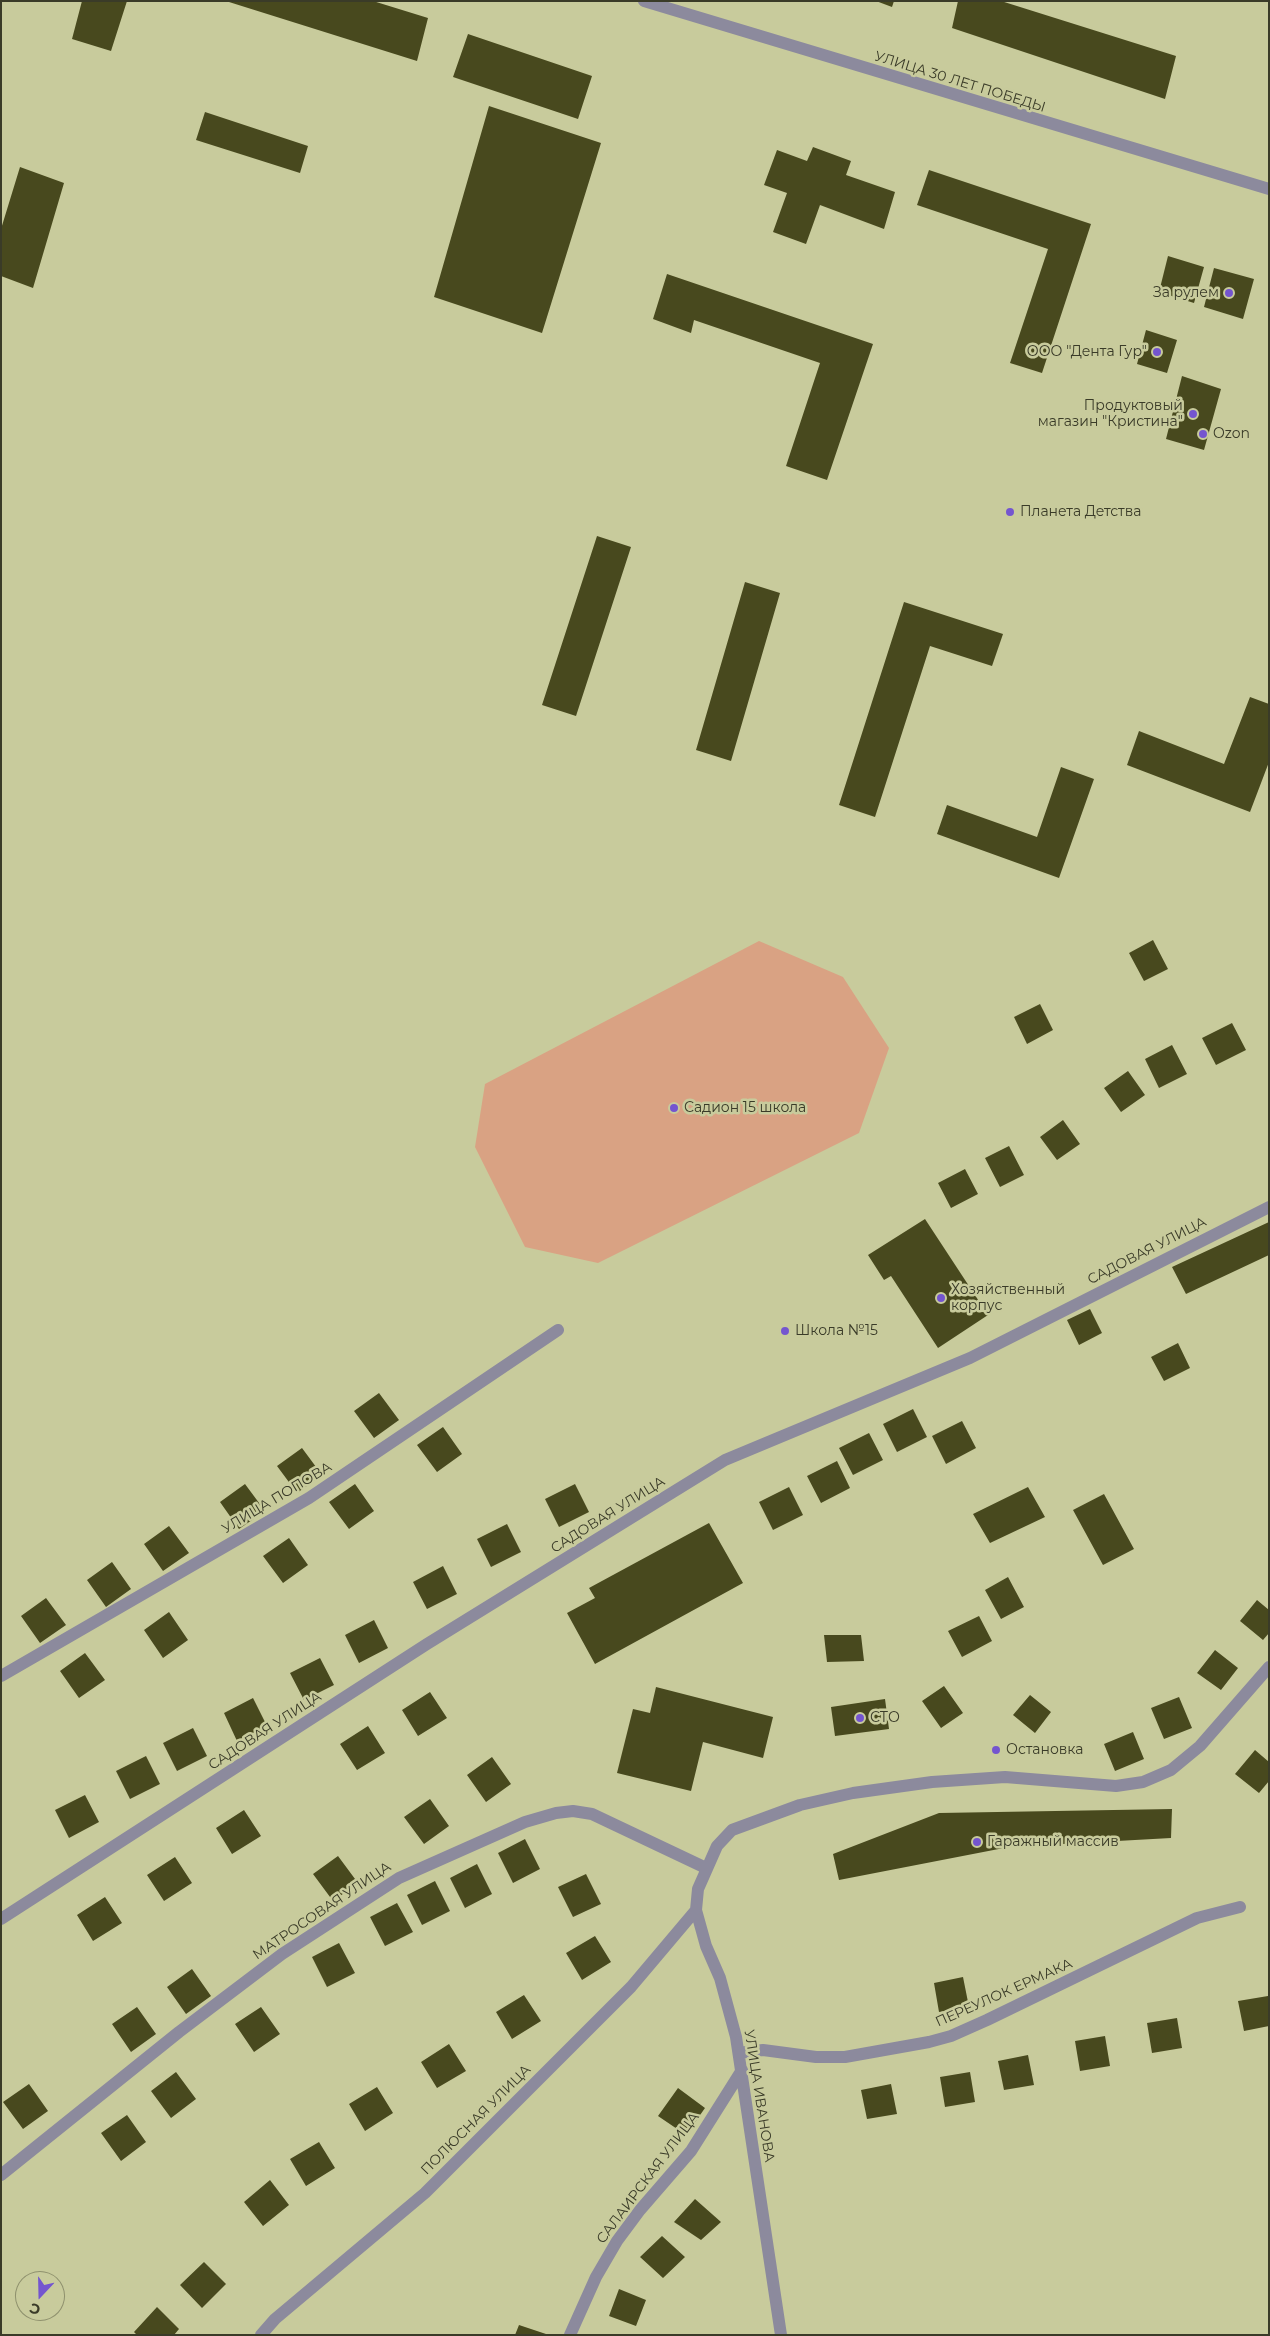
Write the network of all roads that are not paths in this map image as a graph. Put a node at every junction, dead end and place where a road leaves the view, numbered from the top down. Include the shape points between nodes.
1 (644, 1) edge
2 (1269, 189) edge
3 (1269, 1207) edge
4 (558, 1330) dead end
5 (1269, 1667) edge
6 (1, 1676) edge
7 (706, 1868) junction
8 (1240, 1907) dead end
9 (696, 1910) junction
10 (1, 1919) edge
11 (739, 2053) junction
12 (742, 2070) junction
13 (1, 2175) edge
14 (261, 2335) edge
15 (570, 2335) edge
16 (781, 2335) edge

1 - 2 street, УЛИЦА 30 ЛЕТ ПОБЕДЫ
3 - 10 street, САДОВАЯ УЛИЦА via 970,1358 725,1460 410,1655
4 - 6 street, УЛИЦА ПОПОВА via 309,1498
5 - 7 street, УЛИЦА ИВАНОВА via 1200,1746 1171,1770 1143,1782 1116,1786 1005,1777 932,1782 853,1793 800,1805 732,1830 717,1846
7 - 9 street, УЛИЦА ИВАНОВА via 698,1889
7 - 13 street, МАТРОСОВАЯ УЛИЦА via 592,1814 573,1811 524,1822 399,1878 282,1954
8 - 11 street, ПЕРЕУЛОК ЕРМАКА via 1197,1918 987,2020 929,2042 845,2057 763,2050
9 - 11 street, УЛИЦА ИВАНОВА via 706,1946 720,1978
9 - 14 street, ПОЛЮСНАЯ УЛИЦА via 631,1987 425,2193 275,2319
11 - 12 street, УЛИЦА ИВАНОВА
12 - 15 street, САЛАИРСКАЯ УЛИЦА via 691,2151 617,2241 596,2277
12 - 16 street, УЛИЦА ИВАНОВА

